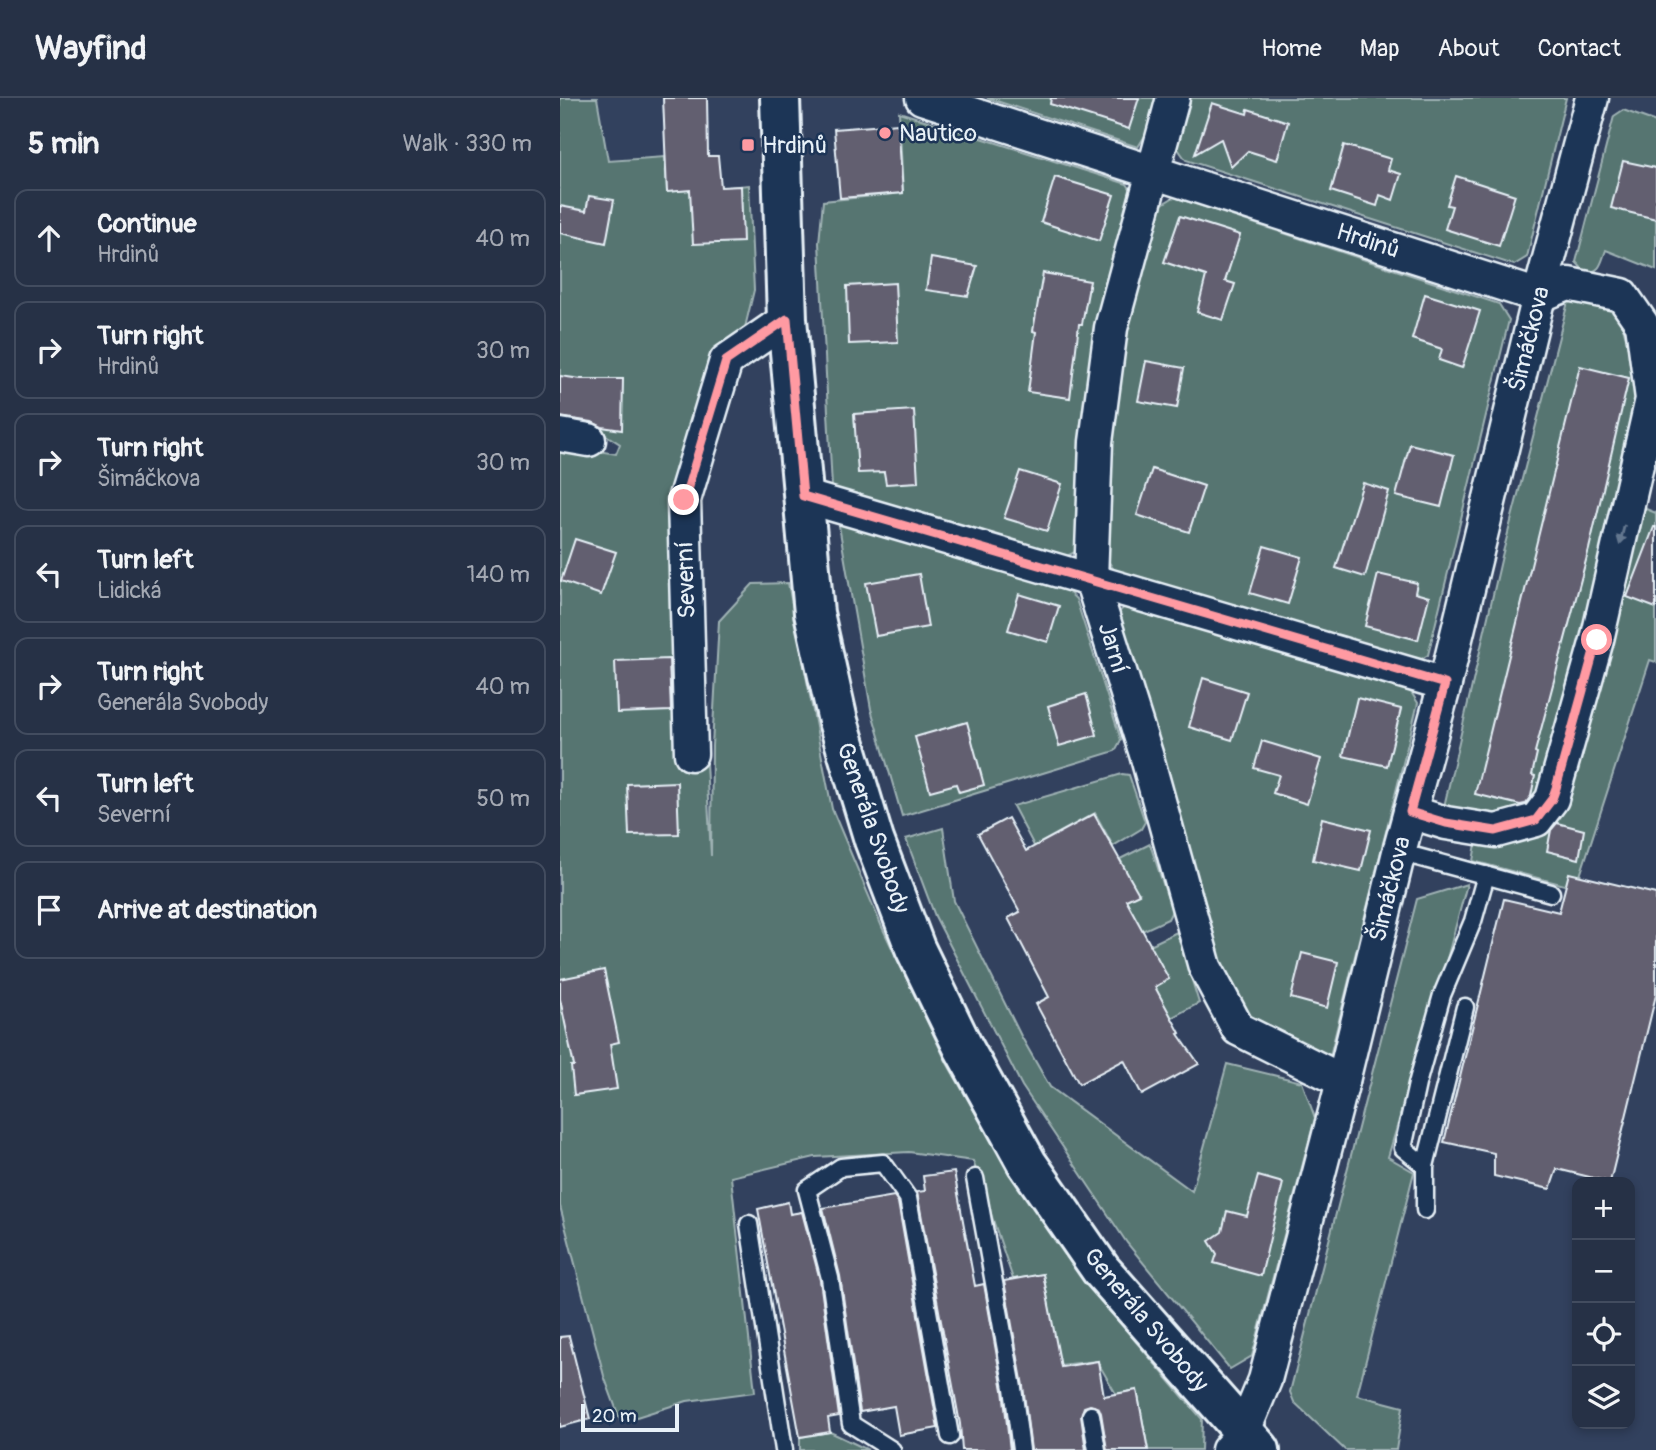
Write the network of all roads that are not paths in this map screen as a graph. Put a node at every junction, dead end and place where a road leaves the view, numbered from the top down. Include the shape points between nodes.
1 (780, 98) edge
2 (922, 98) edge
3 (1173, 98) edge
4 (1592, 98) edge
5 (1153, 171) junction
6 (1539, 296) junction
7 (787, 319) junction
8 (1645, 493) edge
9 (803, 496) junction
10 (1091, 579) junction
11 (1445, 684) junction
12 (691, 754) dead end
13 (1410, 812) junction
14 (1399, 852) junction
15 (1486, 875) junction
16 (1551, 893) dead end
17 (1465, 1007) dead end
18 (1343, 1081) junction
19 (1425, 1167) junction
20 (975, 1178) dead end
21 (1425, 1210) dead end
22 (749, 1224) dead end
23 (1091, 1415) dead end
24 (950, 1436) dead end
25 (1243, 1444) edge
26 (784, 1450) edge
27 (892, 1450) edge
28 (1021, 1450) edge
29 (1097, 1450) edge

1 - 7 main road, Generála Svobody
2 - 5 street, Hrdinů
3 - 5 street, Jarní
4 - 6 street, Šimáčkova
5 - 6 street, Hrdinů
5 - 10 street, Jarní via 1111,328 1096,442
6 - 8 street via 1568,284 1622,295 1642,324 1652,399
6 - 11 street, Šimáčkova
7 - 9 main road, Generála Svobody
7 - 12 street, Severní via 726,361 684,500
8 -> 13 street via 1552,799 1536,820 1496,831
9 - 10 street
9 - 25 main road, Generála Svobody via 814,613 838,721 874,840 915,948 1027,1163 1101,1270
10 - 11 street
10 - 18 street, Jarní via 1205,967 1238,1029
11 - 13 street, Šimáčkova
13 - 14 street, Šimáčkova
14 - 15 lane
14 - 18 street, Šimáčkova
15 - 16 lane
15 - 19 lane via 1473,921 1442,995 1403,1148
17 - 19 lane
18 - 25 street, Šimáčkova via 1265,1380
19 - 21 lane
20 - 28 lane
22 - 26 lane
23 - 29 lane
24 - 27 lane via 908,1198 883,1163 841,1167 807,1190 831,1278 851,1424

